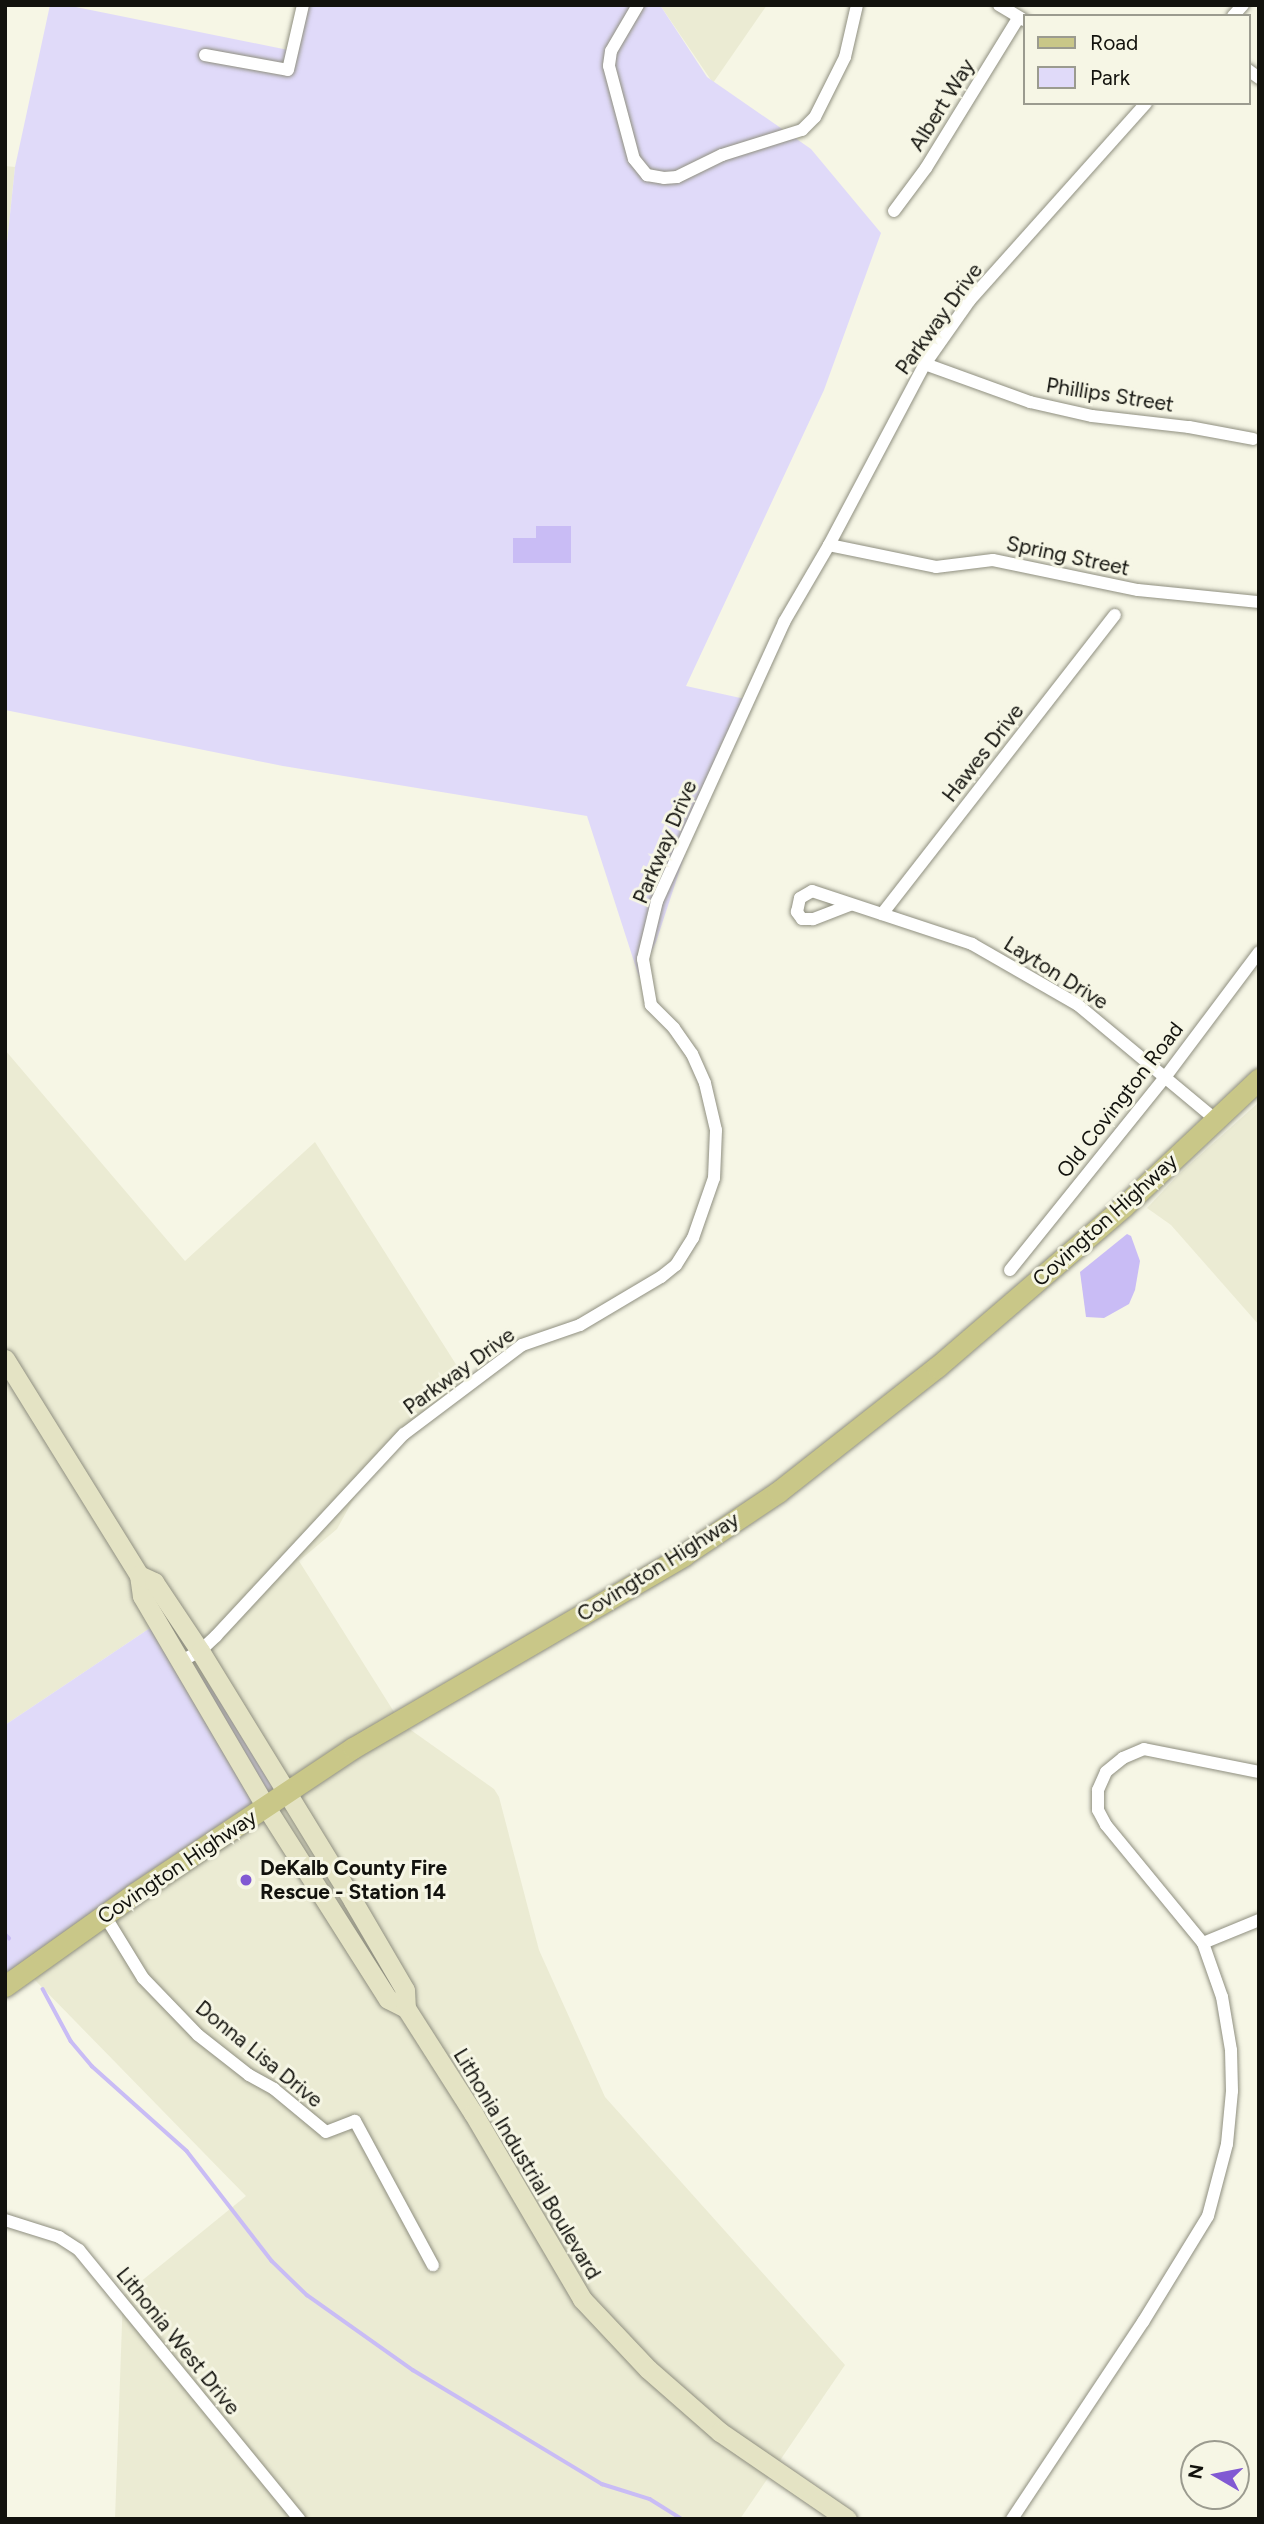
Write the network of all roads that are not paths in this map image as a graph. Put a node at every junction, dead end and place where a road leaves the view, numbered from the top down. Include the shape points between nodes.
1 (303, 5) edge
2 (638, 5) edge
3 (857, 5) edge
4 (999, 5) edge
5 (1022, 19) edge
6 (205, 55) dead end
7 (1144, 105) edge
8 (894, 211) dead end
9 (925, 364) junction
10 (1253, 439) dead end
11 (829, 545) junction
12 (1259, 602) edge
13 (1115, 615) dead end
14 (850, 905) dead end
15 (882, 914) junction
16 (1259, 952) edge
17 (1166, 1076) junction
18 (1259, 1079) edge
19 (1216, 1120) junction
20 (1010, 1270) dead end
21 (5, 1359) edge
22 (139, 1575) junction
23 (200, 1651) junction
24 (180, 1662) junction
25 (1259, 1772) edge
26 (286, 1793) junction
27 (266, 1807) junction
28 (104, 1916) junction
29 (1259, 1920) edge
30 (1203, 1943) junction
31 (5, 1986) edge
32 (406, 2008) junction
33 (5, 2220) edge
34 (433, 2265) dead end
35 (299, 2519) edge
36 (847, 2519) edge
37 (1012, 2519) edge

1 - 6 street via 288,70
2 - 3 street via 611,51 609,66 634,159 647,174 664,178 802,130 815,117 845,57
4 - 5 street
5 - 8 street, Albert Way
7 - 9 street, Parkway Drive via 970,300
9 - 10 street, Phillips Street via 1030,402 1092,416
9 - 11 street, Parkway Drive
11 - 12 street, Spring Street via 936,567 993,560 1138,590
11 - 23 street, Parkway Drive via 784,622 657,901 643,959 651,1005 692,1054 714,1114 714,1178 693,1238 676,1265 661,1277 580,1325 522,1345 404,1433
13 - 15 street, Hawes Drive
14 - 15 street, Layton Drive
15 - 17 street, Layton Drive via 972,944 1078,1005
16 - 17 street, Old Covington Road
17 - 19 street, Layton Drive
17 - 20 street, Old Covington Road
18 - 19 main road, Covington Highway
19 - 26 main road, Covington Highway via 948,1358 778,1492 684,1555 352,1748
21 - 22 main road, Lithonia Industrial Boulevard
22 - 23 main road, Lithonia Industrial Boulevard via 155,1582
22 - 24 main road, Lithonia Industrial Boulevard via 142,1596
23 - 24 street, Parkway Drive
23 - 26 main road, Lithonia Industrial Boulevard
24 - 27 main road, Lithonia Industrial Boulevard
25 - 30 street via 1144,1749 1106,1772 1098,1790 1098,1810 1106,1825
26 - 27 main road, Covington Highway
26 - 32 main road, Lithonia Industrial Boulevard via 405,1990
27 - 28 main road, Covington Highway
27 - 32 main road, Lithonia Industrial Boulevard via 388,1998
28 - 31 main road, Covington Highway
28 - 34 street, Donna Lisa Drive via 143,1978 198,2035 326,2132 355,2121
29 - 30 street
30 - 37 street via 1222,1997 1232,2091 1227,2144 1208,2217
32 - 36 main road, Lithonia Industrial Boulevard via 582,2299 648,2370 720,2432
33 - 35 street, Lithonia West Drive via 58,2236 79,2250

